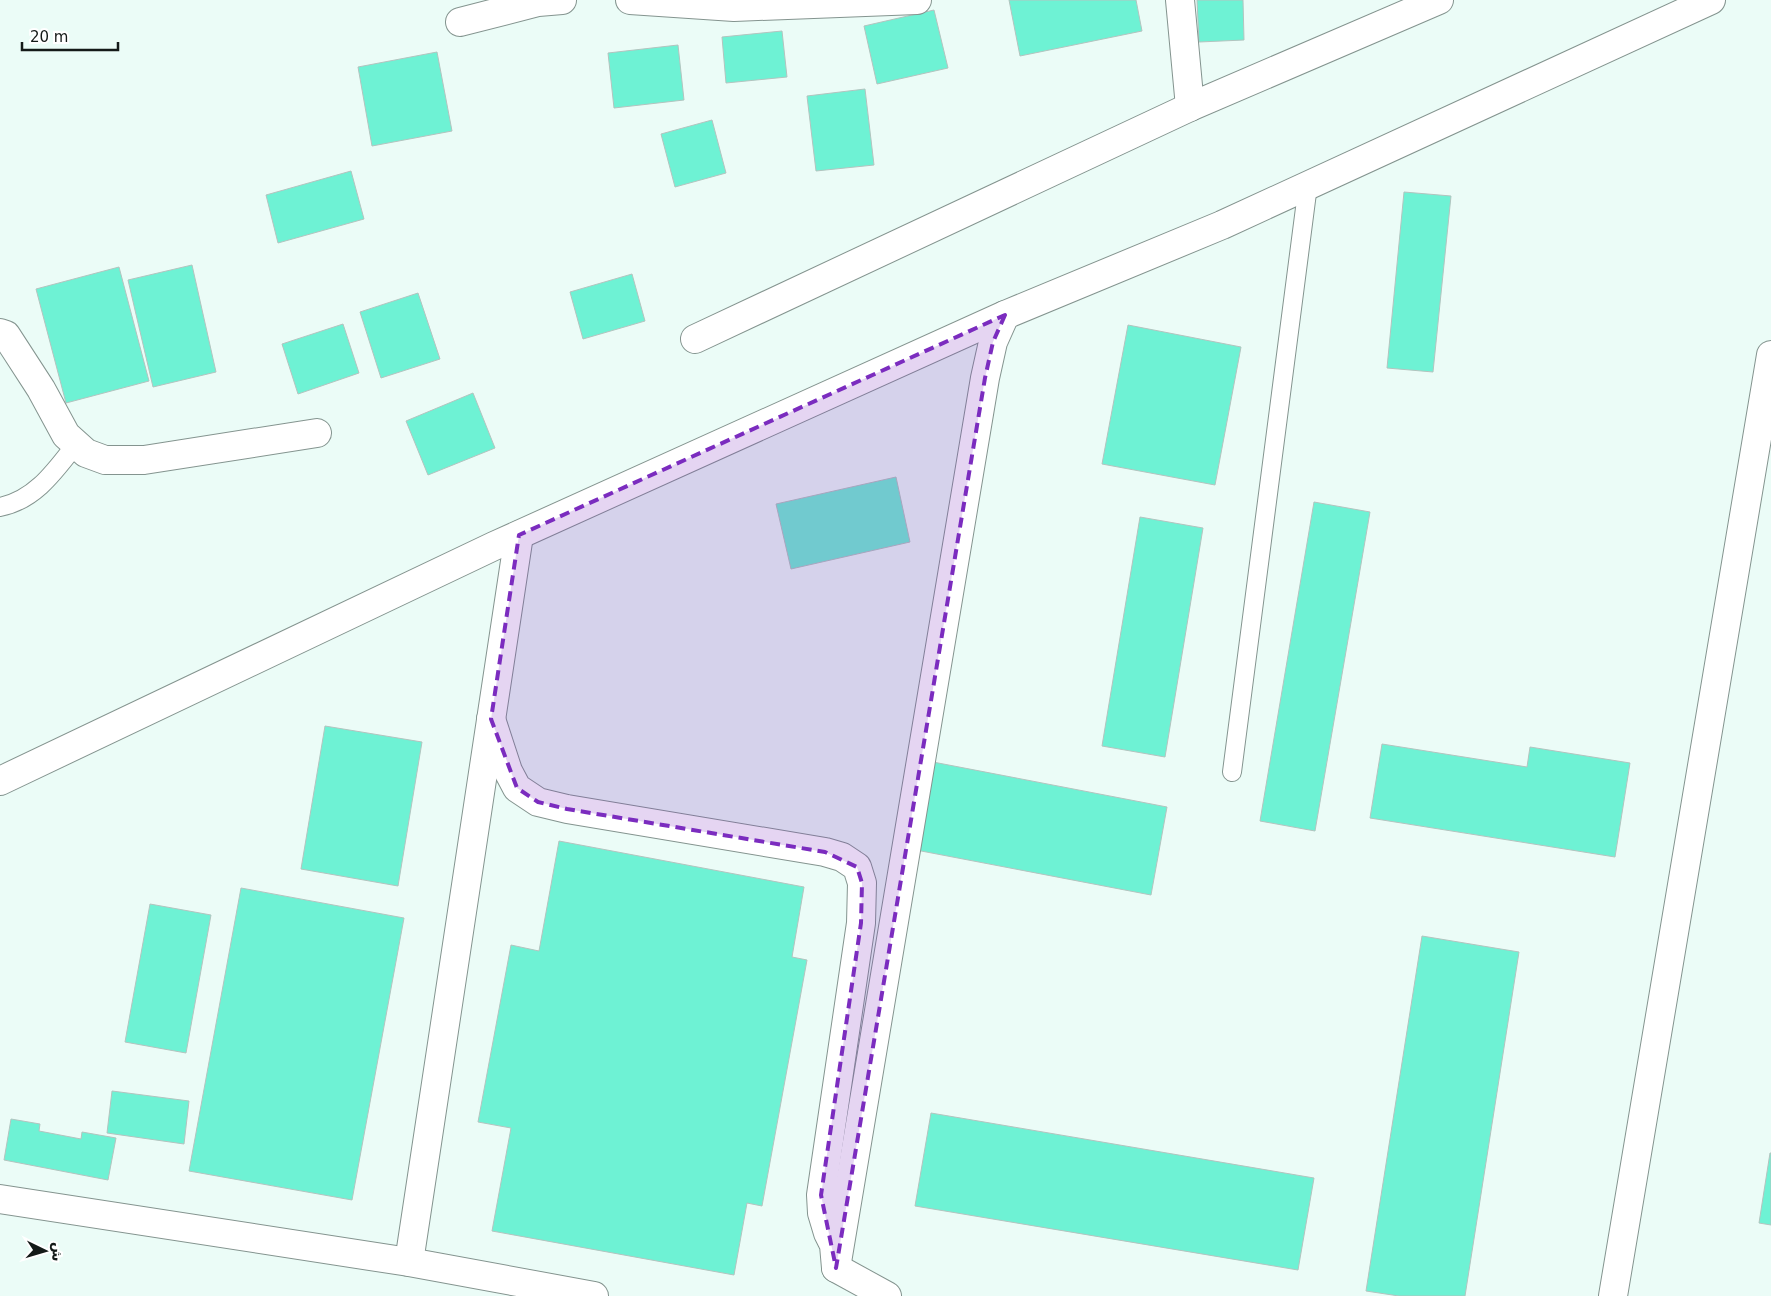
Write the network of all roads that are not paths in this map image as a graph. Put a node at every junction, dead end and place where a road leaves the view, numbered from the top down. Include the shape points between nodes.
1 (562, 0) edge
2 (630, 0) edge
3 (917, 0) edge
4 (1180, 0) edge
5 (1439, 0) edge
6 (1711, 0) edge
7 (460, 22) dead end
8 (1190, 107) junction
9 (1308, 185) junction
10 (1005, 315) junction
11 (0, 333) edge
12 (695, 339) dead end
13 (1771, 355) edge
14 (317, 432) dead end
15 (76, 444) junction
16 (0, 507) edge
17 (519, 535) junction
18 (491, 719) junction
19 (1232, 772) dead end
20 (0, 781) edge
21 (0, 1199) edge
22 (409, 1262) junction
23 (836, 1268) junction
24 (594, 1296) edge
25 (887, 1296) edge
26 (1613, 1296) edge

1 - 7 street via 538,2
2 - 3 street via 734,7
4 - 8 street
5 - 8 street
6 - 9 street
8 - 12 street
9 - 10 street via 1222,225
9 - 19 lane
10 - 17 street
10 - 23 street via 992,342 985,378
11 - 15 street via 6,336 66,435
13 - 26 street
14 - 15 street via 144,460 105,460 86,453
15 - 16 lane via 41,486 25,498
17 - 18 street
17 - 20 street
18 - 22 street
18 - 23 street via 517,788 538,802 825,852 842,857 857,867 862,883 861,923 821,1195 822,1212 834,1245
21 - 22 street
22 - 24 street
23 - 25 street

